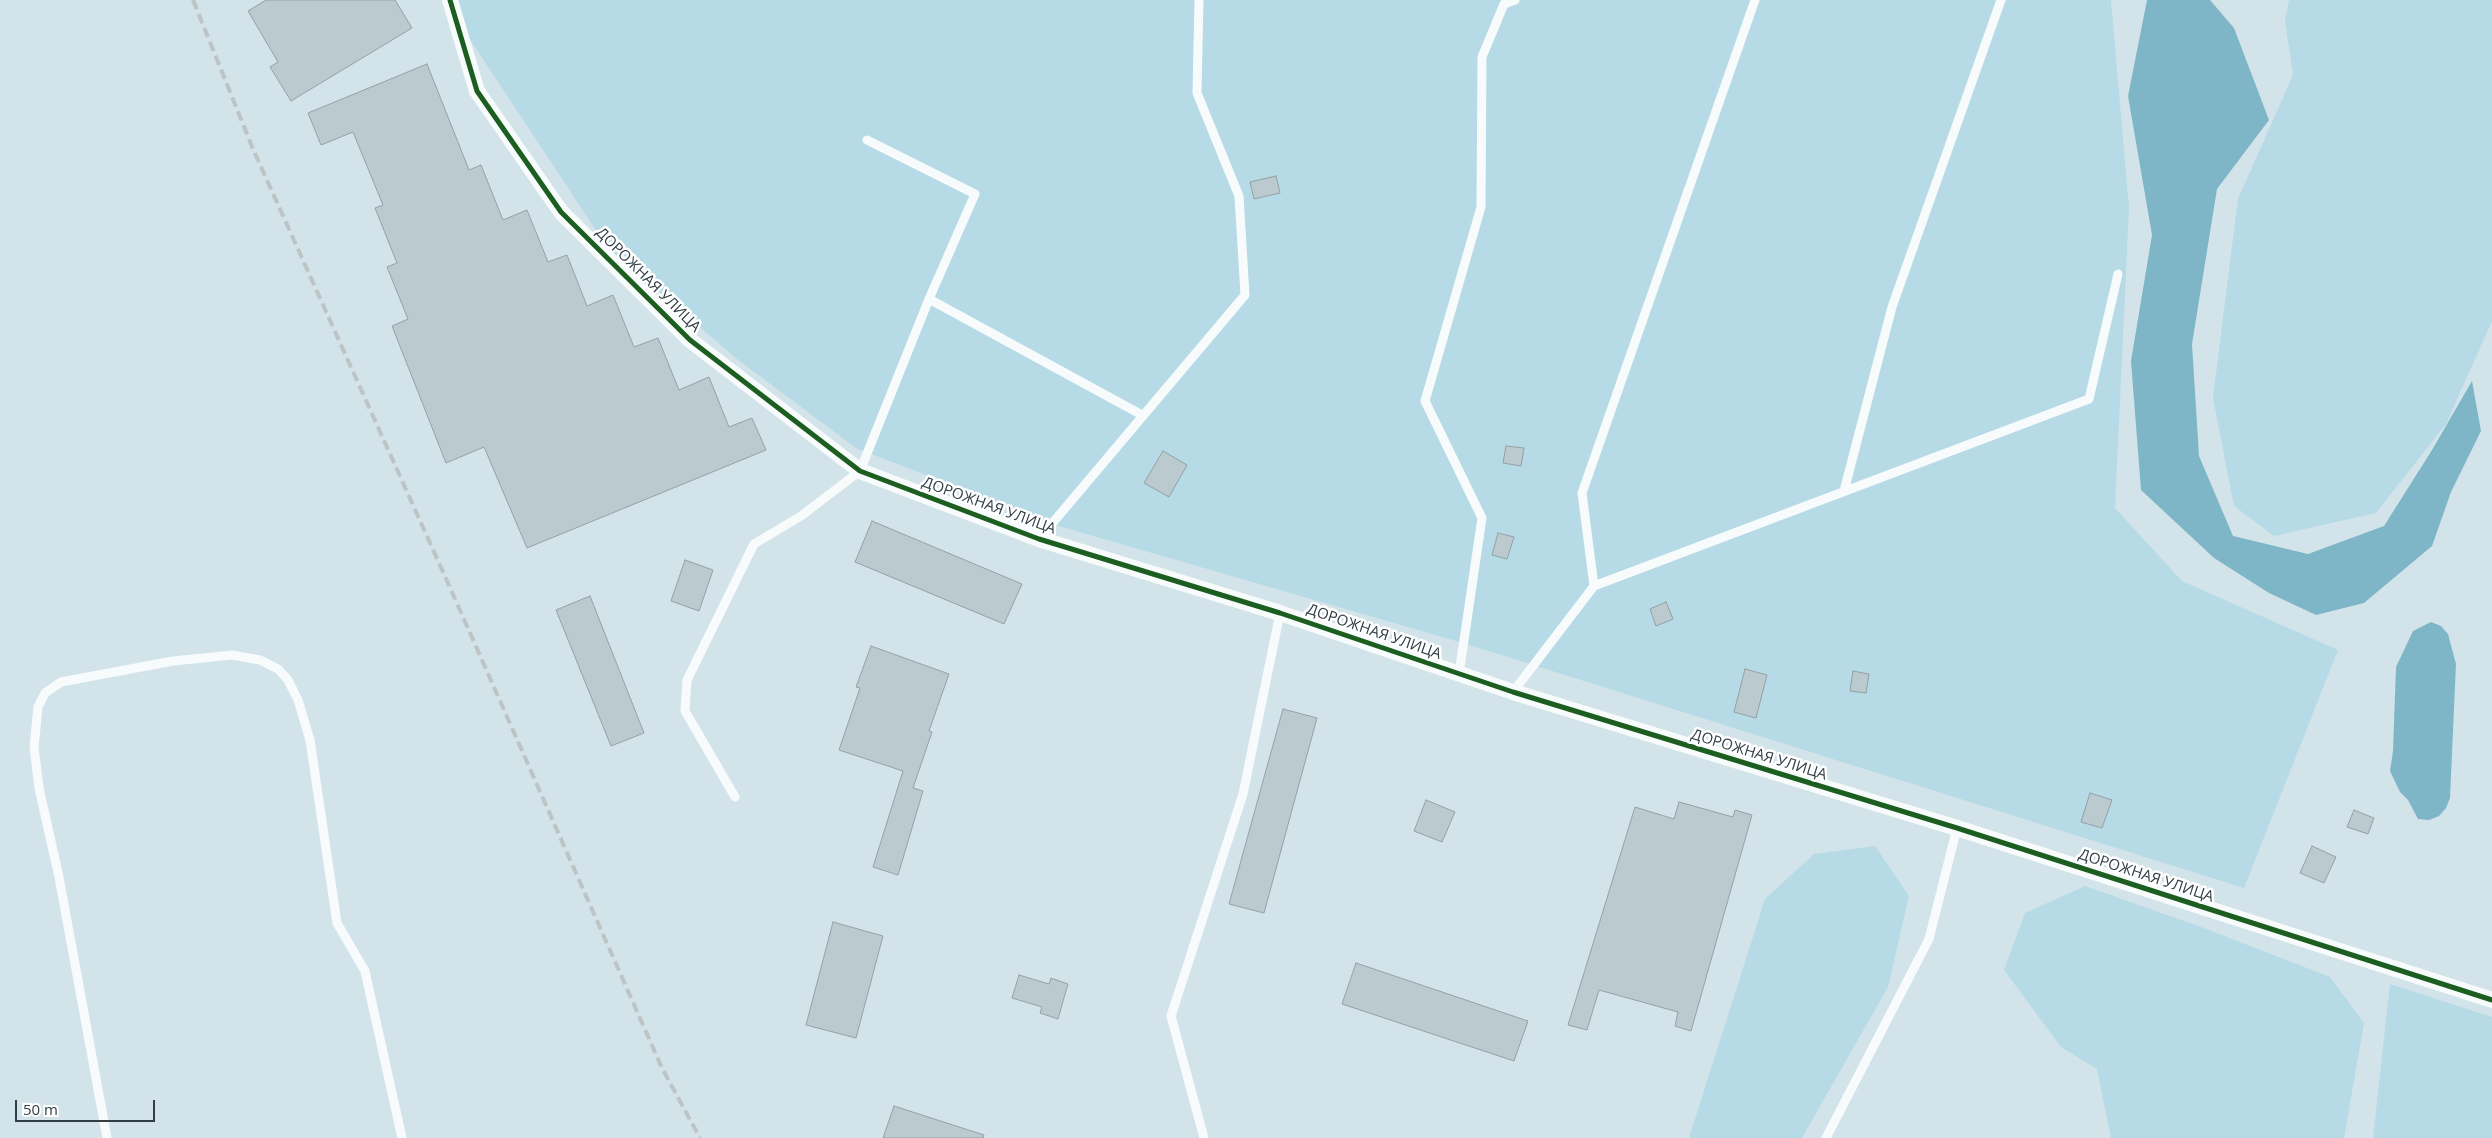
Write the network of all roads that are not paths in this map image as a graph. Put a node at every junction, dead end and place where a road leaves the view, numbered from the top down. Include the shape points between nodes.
1 (450, 0) edge
2 (1199, 0) edge
3 (1515, 0) edge
4 (1755, 0) edge
5 (2001, 0) edge
6 (867, 140) dead end
7 (2118, 274) dead end
8 (929, 299) junction
9 (1142, 415) junction
10 (860, 471) junction
11 (1844, 491) junction
12 (1039, 539) junction
13 (1594, 586) junction
14 (1280, 613) junction
15 (1459, 674) junction
16 (1513, 692) junction
17 (735, 797) dead end
18 (1957, 828) junction
19 (2492, 1000) edge
20 (107, 1138) edge
21 (402, 1138) edge
22 (1204, 1138) edge
23 (1826, 1138) edge

1 - 10 street, ДОРОЖНАЯ УЛИЦА via 477,92 562,212 690,340
2 - 9 lane via 1197,93 1239,196 1245,295
3 - 15 lane via 1504,4 1482,57 1481,207 1425,400 1482,518
4 - 13 lane via 1582,492
5 - 11 lane via 1892,307
6 - 8 lane via 975,194
7 - 11 lane via 2089,399
8 - 9 lane
8 - 10 lane
9 - 12 lane
10 - 12 street, ДОРОЖНАЯ УЛИЦА
10 - 17 lane via 802,516 754,544 687,680 686,711
11 - 13 lane
12 - 14 street, ДОРОЖНАЯ УЛИЦА
13 - 16 lane
14 - 15 street, ДОРОЖНАЯ УЛИЦА
14 - 22 lane via 1242,794 1171,1016
15 - 16 street, ДОРОЖНАЯ УЛИЦА
16 - 18 street, ДОРОЖНАЯ УЛИЦА
18 - 19 street, ДОРОЖНАЯ УЛИЦА
18 - 23 lane via 1929,939
20 - 21 lane via 61,887 39,788 34,746 38,707 45,693 61,682 173,661 232,655 260,660 278,669 298,700 310,740 338,922 365,970

